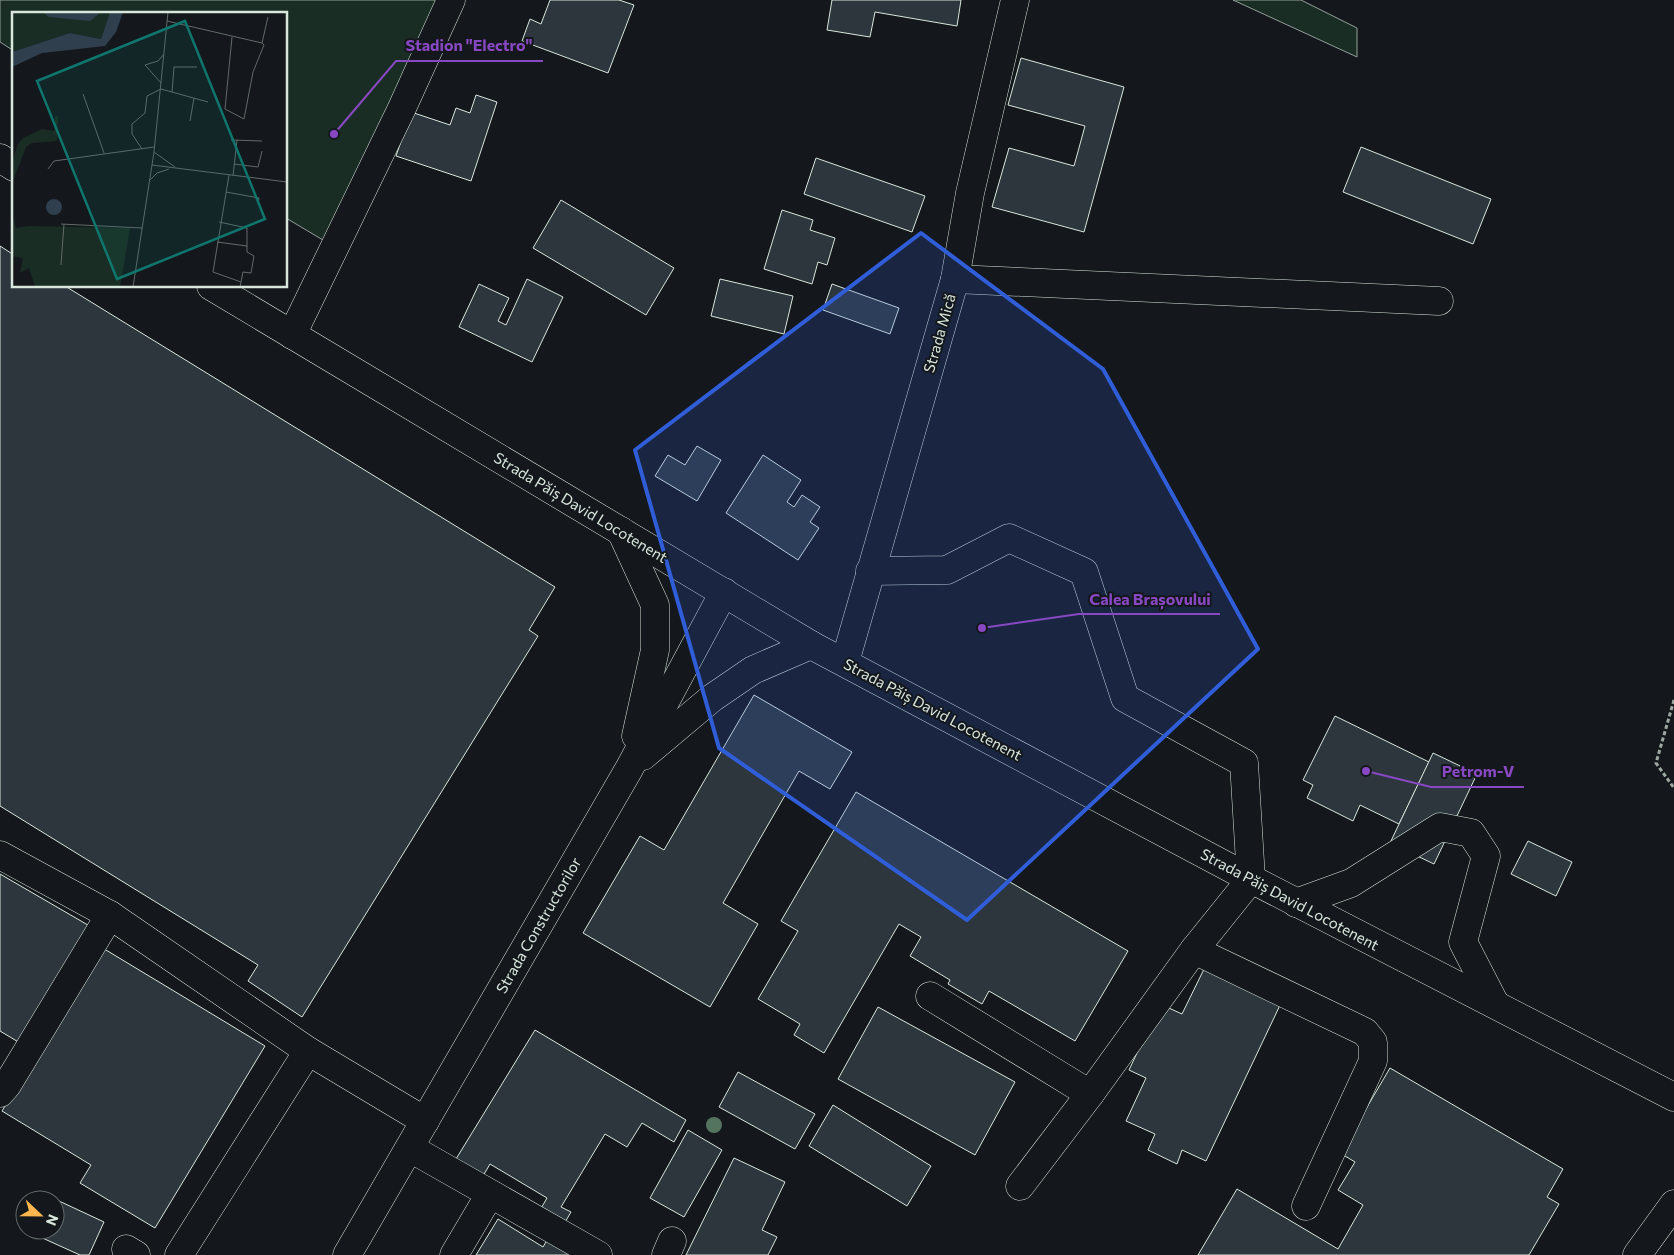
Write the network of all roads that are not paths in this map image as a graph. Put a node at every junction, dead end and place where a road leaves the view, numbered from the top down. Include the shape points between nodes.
1 (451, 0) edge
2 (1015, 0) edge
3 (0, 158) edge
4 (12, 166) edge
5 (955, 279) junction
6 (214, 288) edge
7 (1439, 301) dead end
8 (292, 335) junction
9 (621, 531) junction
10 (870, 571) junction
11 (724, 592) junction
12 (811, 645) junction
13 (845, 662) junction
14 (629, 769) junction
15 (0, 854) edge
16 (1251, 879) junction
17 (1296, 903) junction
18 (110, 915) junction
19 (1194, 950) junction
20 (930, 996) dead end
21 (1495, 1004) junction
22 (308, 1051) junction
23 (0, 1093) edge
24 (1090, 1094) junction
25 (1674, 1097) edge
26 (425, 1121) junction
27 (410, 1148) junction
28 (1020, 1186) dead end
29 (490, 1194) junction
30 (1674, 1204) edge
31 (1306, 1206) dead end
32 (179, 1255) edge
33 (347, 1255) edge
34 (454, 1255) edge
35 (598, 1255) edge
36 (1637, 1255) edge

1 - 8 main road
2 - 5 main road, Strada Mică via 970,193
3 - 4 main road
5 - 7 main road
5 - 10 main road, Strada Mică
6 - 8 main road, Strada Păiș David Locotenent
8 - 9 main road, Strada Păiș David Locotenent
9 - 11 main road, Strada Păiș David Locotenent
9 - 14 main road via 654,605 656,650
10 - 13 main road, Strada Mică
10 - 16 main road via 947,570 1009,538 1084,572 1125,698 1244,763
11 - 12 main road, Strada Păiș David Locotenent
11 - 14 main road, Strada Constructorilor
12 - 13 main road, Strada Păiș David Locotenent
12 - 14 main road via 753,670 712,698
13 - 16 main road, Strada Păiș David Locotenent
14 - 26 main road, Strada Constructorilor
15 - 18 main road
16 - 17 main road, Strada Păiș David Locotenent
16 - 19 main road
17 - 21 main road, Strada Păiș David Locotenent
17 - 21 main road via 1351,882 1440,827 1471,833 1486,856 1464,942
18 - 22 main road
18 - 23 main road
19 - 24 main road
19 - 31 main road via 1365,1032 1373,1042 1373,1060
20 - 24 main road
21 - 25 main road, Strada Păiș David Locotenent
22 - 26 main road
22 - 32 main road
24 - 28 main road
26 - 27 main road, Strada Constructorilor
27 - 29 main road
27 - 33 main road, Strada Constructorilor
29 - 34 main road
29 - 35 main road
30 - 36 main road

